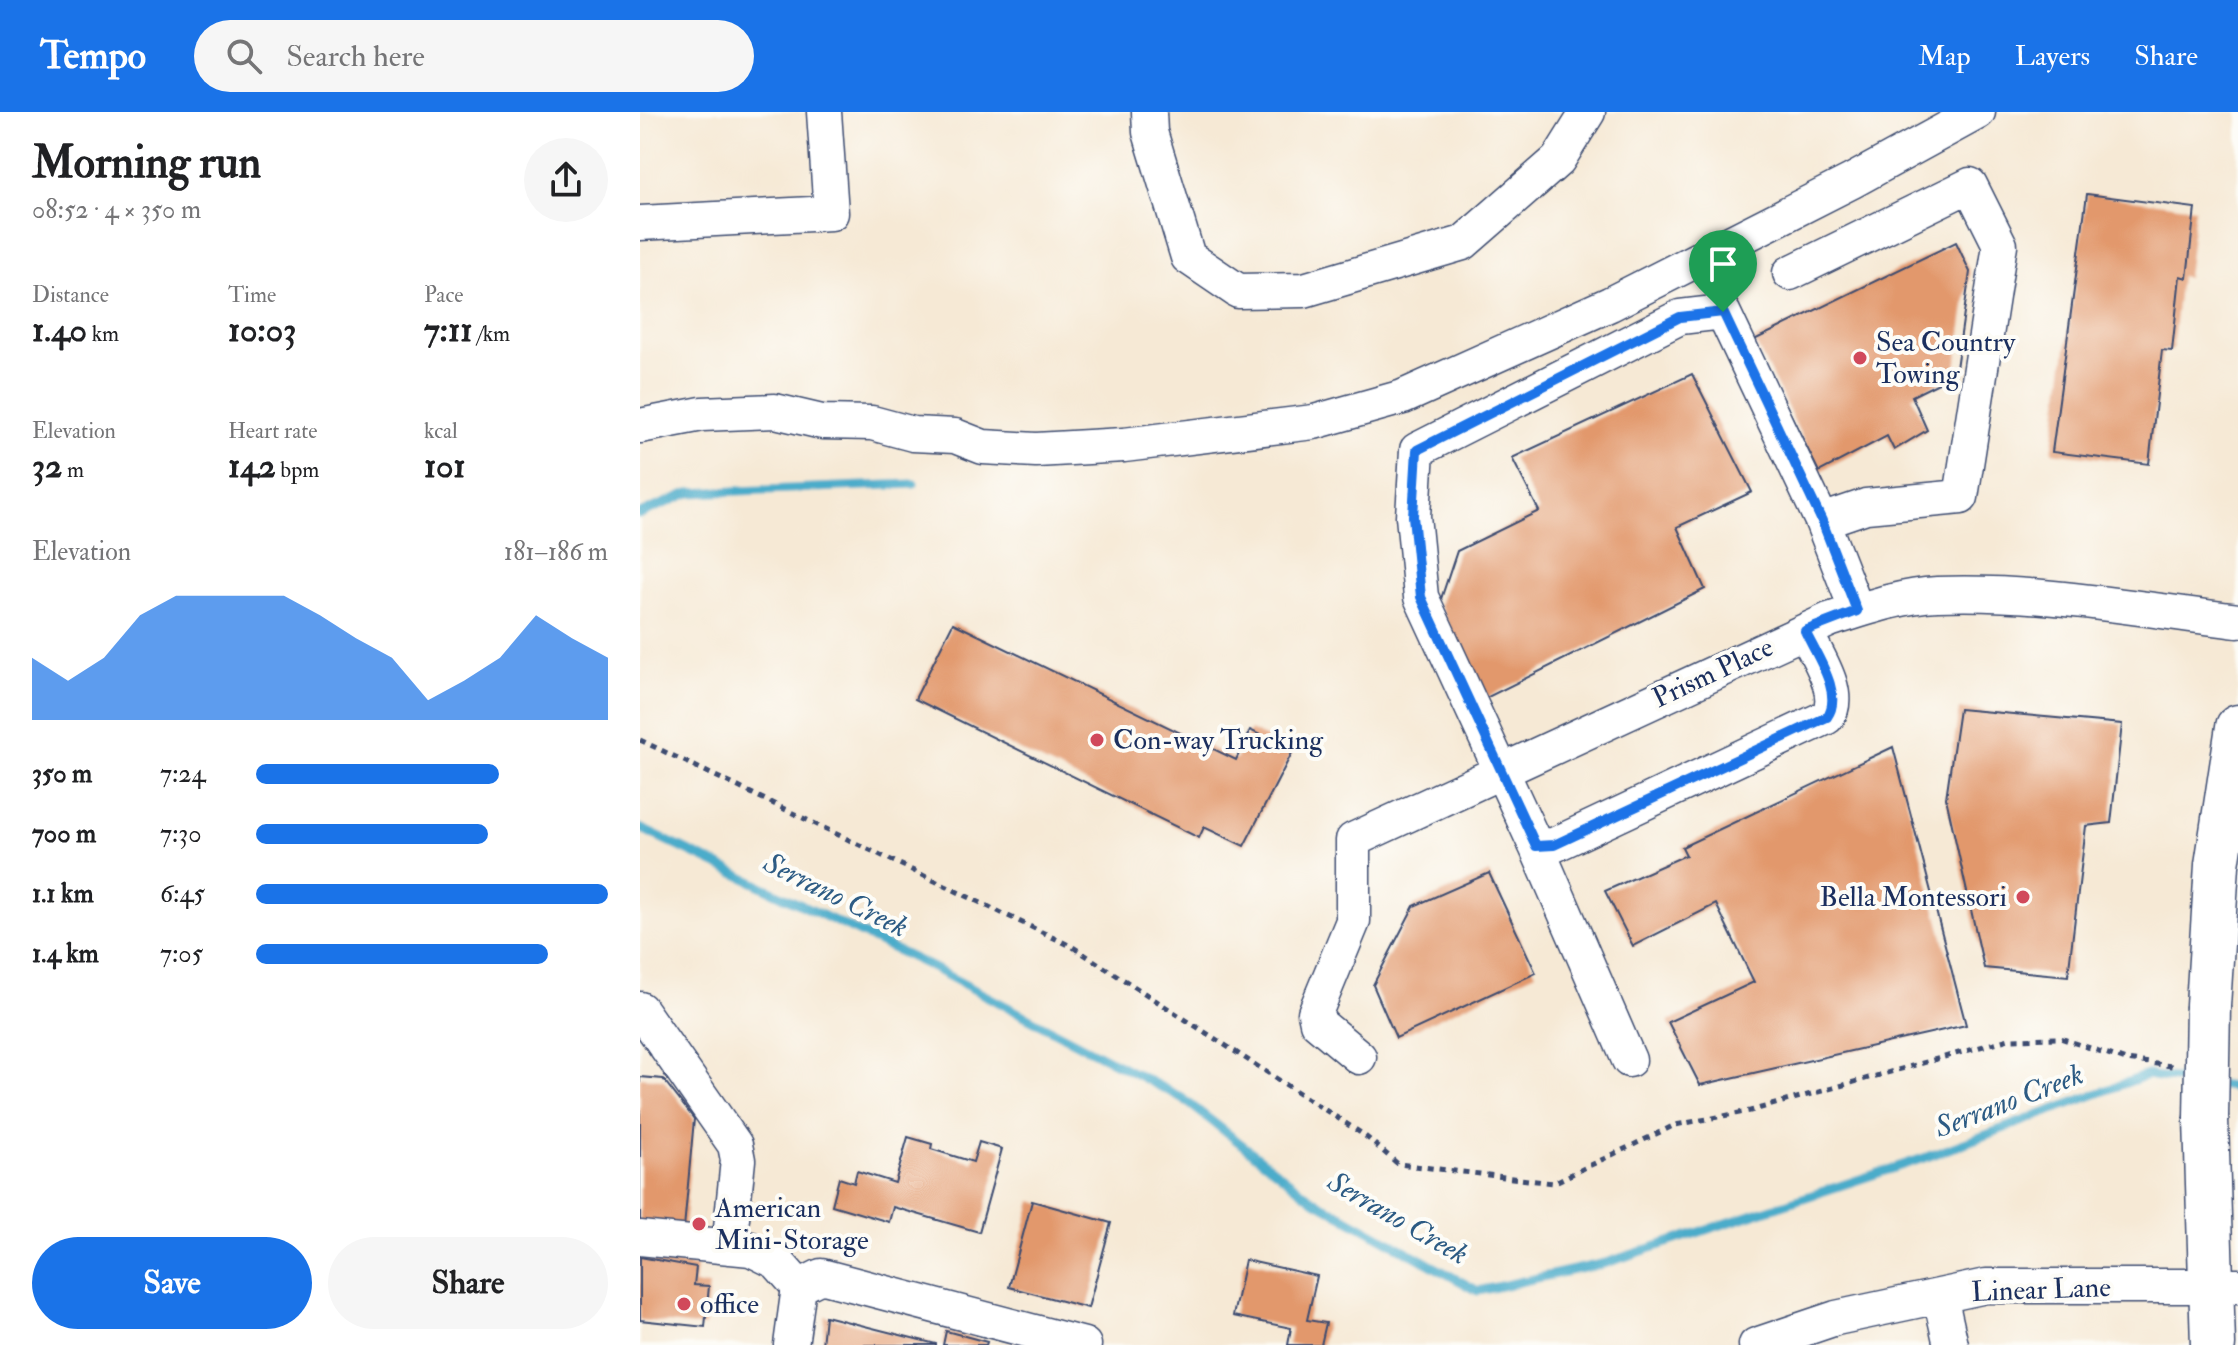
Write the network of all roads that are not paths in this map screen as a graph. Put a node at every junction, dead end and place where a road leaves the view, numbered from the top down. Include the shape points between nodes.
1 (824, 112) edge
2 (1149, 112) edge
3 (1588, 112) edge
4 (1978, 112) edge
5 (640, 223) edge
6 (1790, 273) dead end
7 (640, 426) edge
8 (1822, 521) junction
9 (1857, 611) junction
10 (2238, 621) edge
11 (1805, 631) junction
12 (2238, 727) edge
13 (1503, 770) junction
14 (1536, 846) junction
15 (640, 1009) edge
16 (1359, 1057) dead end
17 (640, 1059) edge
18 (1629, 1060) dead end
19 (676, 1062) junction
20 (640, 1238) edge
21 (729, 1247) junction
22 (2225, 1286) edge
23 (799, 1287) junction
24 (1940, 1296) junction
25 (791, 1345) edge
26 (1084, 1345) edge
27 (1756, 1345) edge
28 (1951, 1345) edge
29 (2213, 1345) edge

1 - 5 street via 831,213
2 - 3 street via 1150,132 1188,257 1238,291 1304,290 1463,243 1558,160
4 - 7 street via 1610,304 1403,397 1314,422 1036,450 983,447 955,436 913,434 872,423 822,422 775,411 702,414
6 - 8 street via 1970,185 2000,245 1961,497 1866,506
8 - 9 street
8 - 13 street via 1723,312 1680,317 1417,450 1413,516 1421,597
9 - 10 street, Prism Place via 1935,594 2035,596
9 - 11 street, Prism Place
11 - 13 street, Prism Place
11 - 14 street via 1833,695 1834,708 1827,717 1554,845
12 - 22 main road, bridge via 2217,865 2208,1006 2206,1119
13 - 14 street
13 - 16 street, Prism Place via 1353,840 1353,921 1315,1013 1317,1022
14 - 18 street
15 - 19 street
17 - 19 street
19 - 21 street via 738,1153
20 - 21 street
21 - 23 street via 751,1249 777,1262
22 - 24 street, Linear Lane via 1986,1286
22 - 29 main road
23 - 25 street
23 - 26 street via 821,1276
24 - 27 street, Linear Lane via 1836,1318
24 - 28 street

